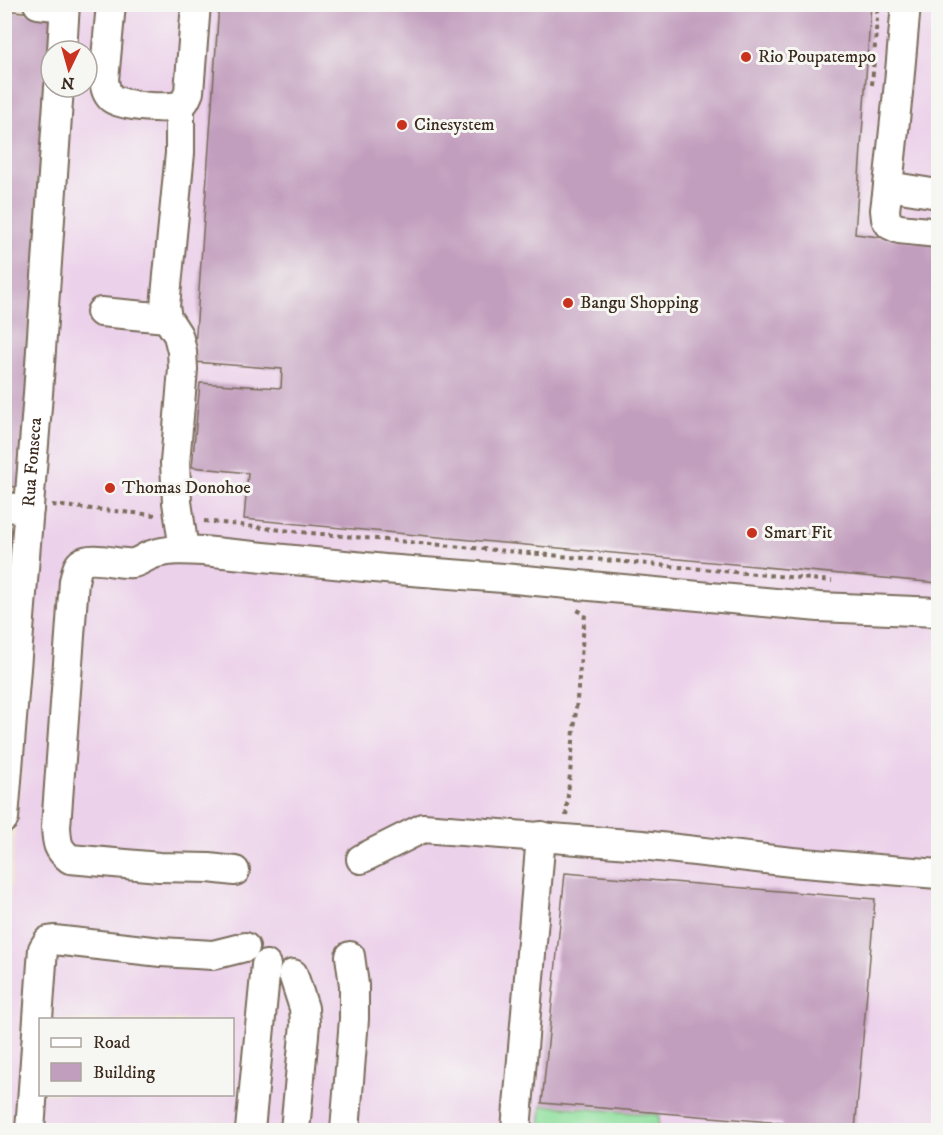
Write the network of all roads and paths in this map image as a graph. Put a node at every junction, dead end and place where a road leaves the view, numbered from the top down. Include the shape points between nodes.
1 (111, 4) edge
2 (196, 4) edge
3 (906, 4) edge
4 (56, 5) edge
5 (61, 39) edge
6 (99, 46) edge
7 (107, 46) junction
8 (58, 99) edge
9 (180, 106) junction
10 (888, 186) junction
11 (939, 194) edge
12 (939, 233) edge
13 (101, 312) dead end
14 (167, 318) junction
15 (21, 506) edge
16 (180, 518) junction
17 (184, 550) junction
18 (572, 571) junction
19 (843, 582) dead end
20 (939, 612) edge
21 (4, 818) edge
22 (565, 838) junction
23 (361, 859) dead end
24 (235, 871) dead end
25 (939, 874) edge
26 (244, 947) dead end
27 (350, 956) dead end
28 (266, 965) dead end
29 (293, 974) dead end
30 (30, 1131) edge
31 (250, 1131) edge
32 (295, 1131) edge
33 (345, 1131) edge
34 (516, 1131) edge

1 - 7 street
2 - 9 street via 189,92
3 - 10 street
4 - 5 street
6 - 7 street
7 - 9 street via 104,80 111,97 139,105
8 - 15 street, Rua Fonseca via 38,394
9 - 14 street
10 - 11 street
10 - 12 street via 885,210 890,225
13 - 14 street
14 - 16 street via 182,351 175,463
15 - 16 path
15 - 21 street, Rua Fonseca
16 - 17 street
16 - 18 path
17 - 18 street
17 - 24 street via 164,551 134,563 89,561 77,569 57,842 70,859
18 - 19 path
18 - 20 street via 819,607
18 - 22 path via 570,605 585,614
22 - 23 street via 423,828
22 - 25 street
22 - 34 street via 529,994
26 - 30 street via 213,955 48,941 43,949
27 - 33 street via 354,1019
28 - 31 street
29 - 32 street via 305,1024

